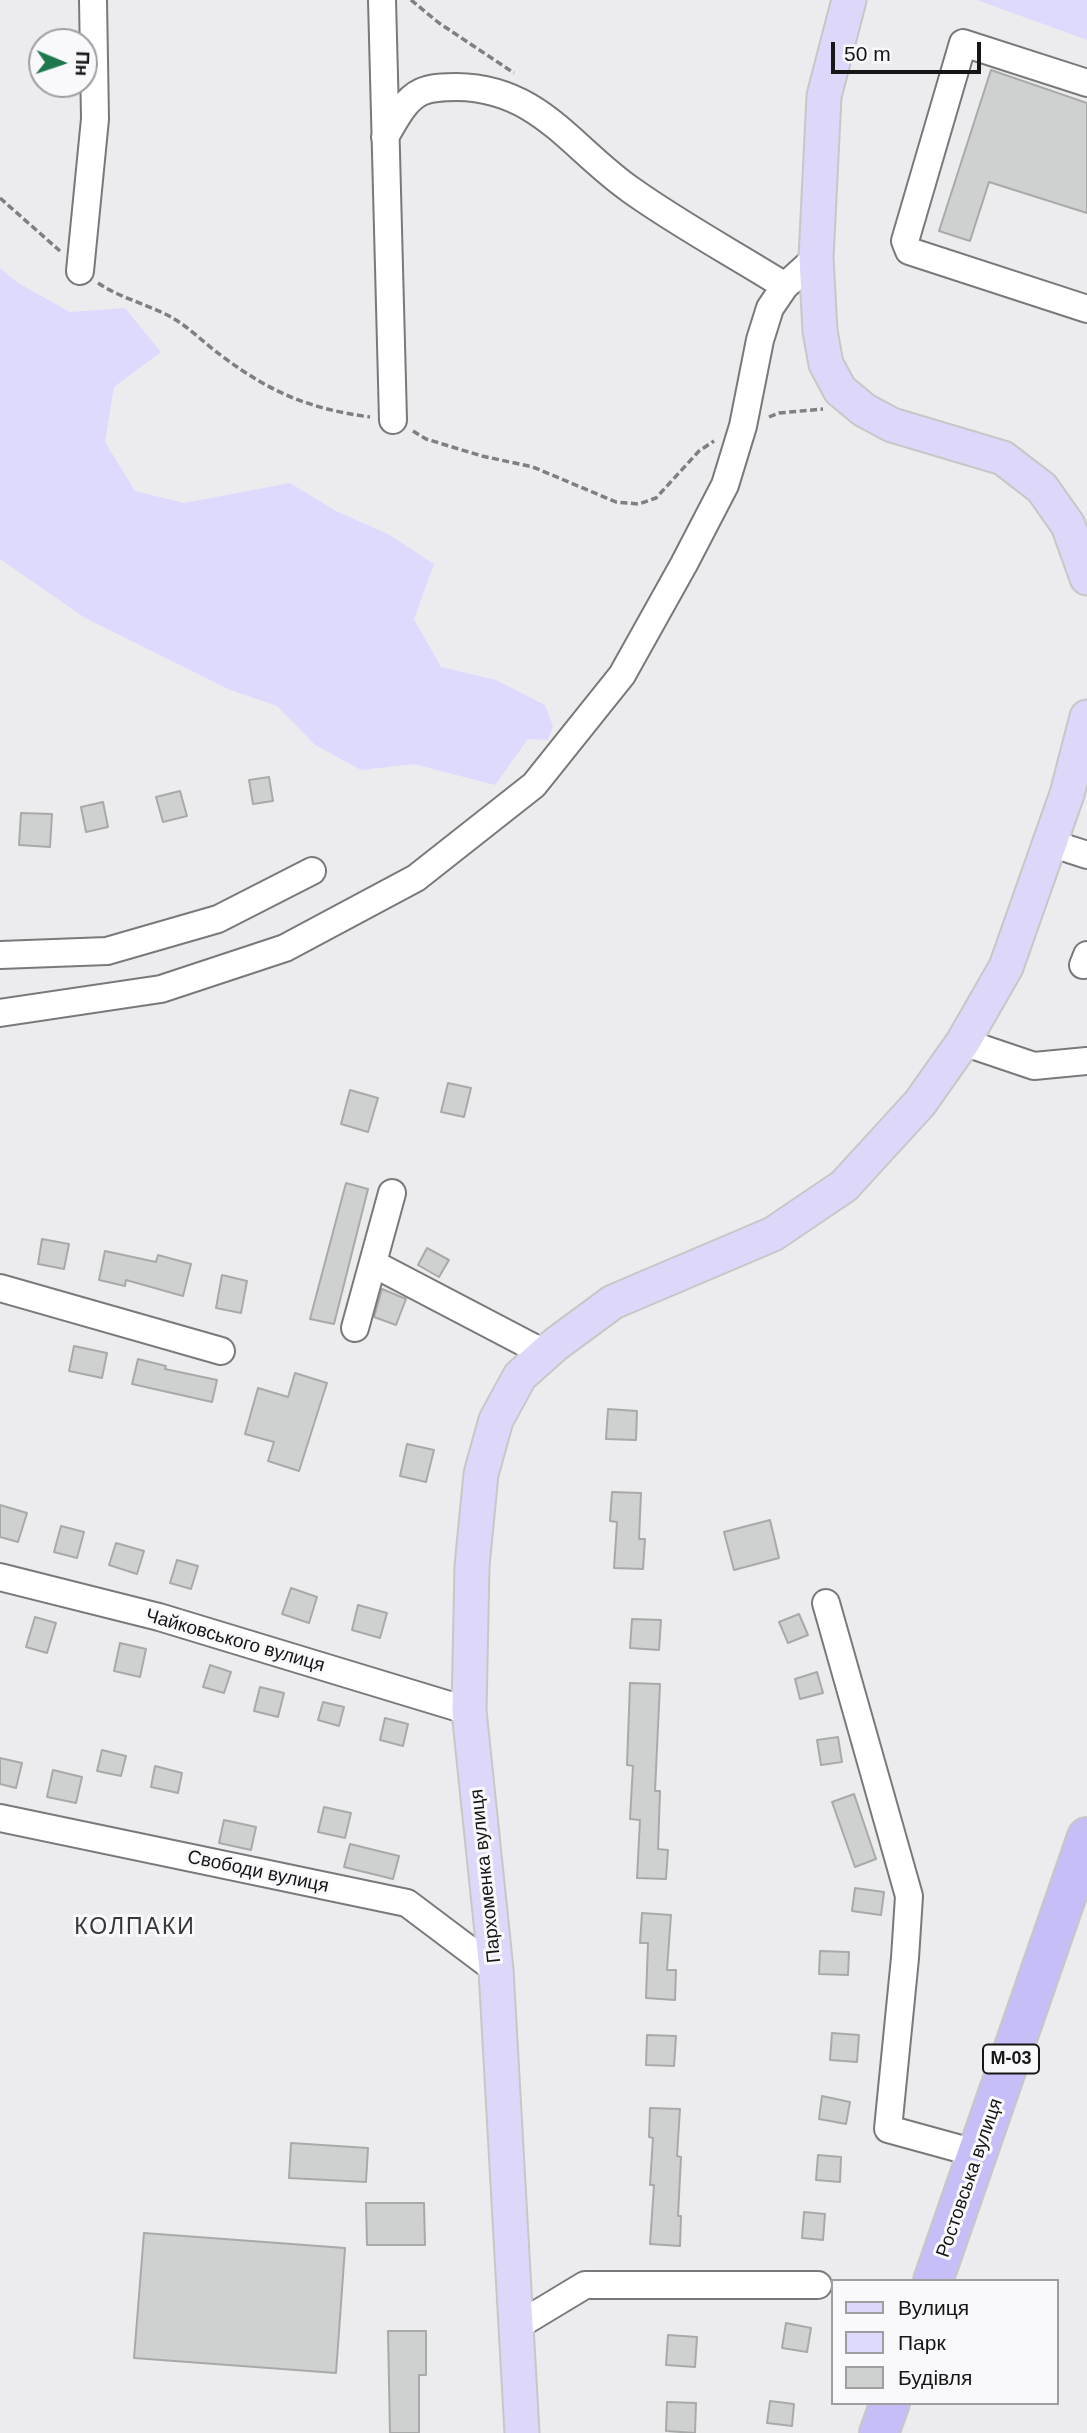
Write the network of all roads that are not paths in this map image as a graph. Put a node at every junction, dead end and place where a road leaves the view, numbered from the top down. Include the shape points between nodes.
1 (93, 0) edge
2 (382, 0) edge
3 (849, 0) edge
4 (1087, 83) edge
5 (385, 137) junction
6 (816, 258) junction
7 (80, 271) road end
8 (785, 286) junction
9 (1087, 309) edge
10 (393, 420) road end
11 (1081, 543) edge
12 (1087, 578) edge
13 (1087, 717) edge
14 (1049, 843) junction
15 (1087, 855) edge
16 (312, 871) dead end
17 (0, 955) edge
18 (0, 1013) edge
19 (964, 1042) junction
20 (1087, 1061) edge
21 (392, 1193) dead end
22 (374, 1264) junction
23 (0, 1288) edge
24 (355, 1328) dead end
25 (550, 1348) junction
26 (221, 1351) dead end
27 (0, 1577) edge
28 (826, 1602) dead end
29 (469, 1711) junction
30 (0, 1818) edge
31 (1087, 1837) edge
32 (496, 1970) junction
33 (979, 2154) junction
34 (934, 2279) edge
35 (818, 2285) dead end
36 (517, 2326) junction
37 (889, 2405) edge
38 (522, 2433) edge
39 (880, 2433) edge

1 - 7 street via 95,119
2 - 5 street
3 - 6 main road via 824,96
4 - 9 street via 962,43 905,241 909,251
5 - 8 street via 405,105 420,92 477,87 507,94 565,133 630,190
5 - 10 street
6 - 8 street
6 - 11 main road via 820,331 826,364 840,390 892,425 1003,458 1042,488
8 - 18 street via 770,308 725,485 622,675 534,785 416,878 285,947 161,989
11 - 12 main road
13 - 14 main road, Пархоменка вулиця
14 - 15 street
14 - 19 main road, Пархоменка вулиця via 1006,967
16 - 17 street via 218,919 107,951
19 - 20 street via 1034,1066
19 - 25 main road, Пархоменка вулиця via 920,1103 844,1186 774,1234 613,1302
21 - 22 street
22 - 24 street
22 - 25 street
23 - 26 street
25 - 29 main road, Пархоменка вулиця via 520,1376 496,1420 481,1474 472,1566
27 - 29 street, Чайковського вулиця via 159,1617
28 - 33 street via 909,1896 888,2129
29 - 32 main road, Пархоменка вулиця
30 - 32 street, Свободи вулиця via 407,1903
31 - 33 highway, Ростовська вулиця / М-03
32 - 36 main road, Пархоменка вулиця
33 - 34 highway, Ростовська вулиця / М-03
35 - 36 street via 585,2284
36 - 38 main road, Пархоменка вулиця
37 - 39 highway

